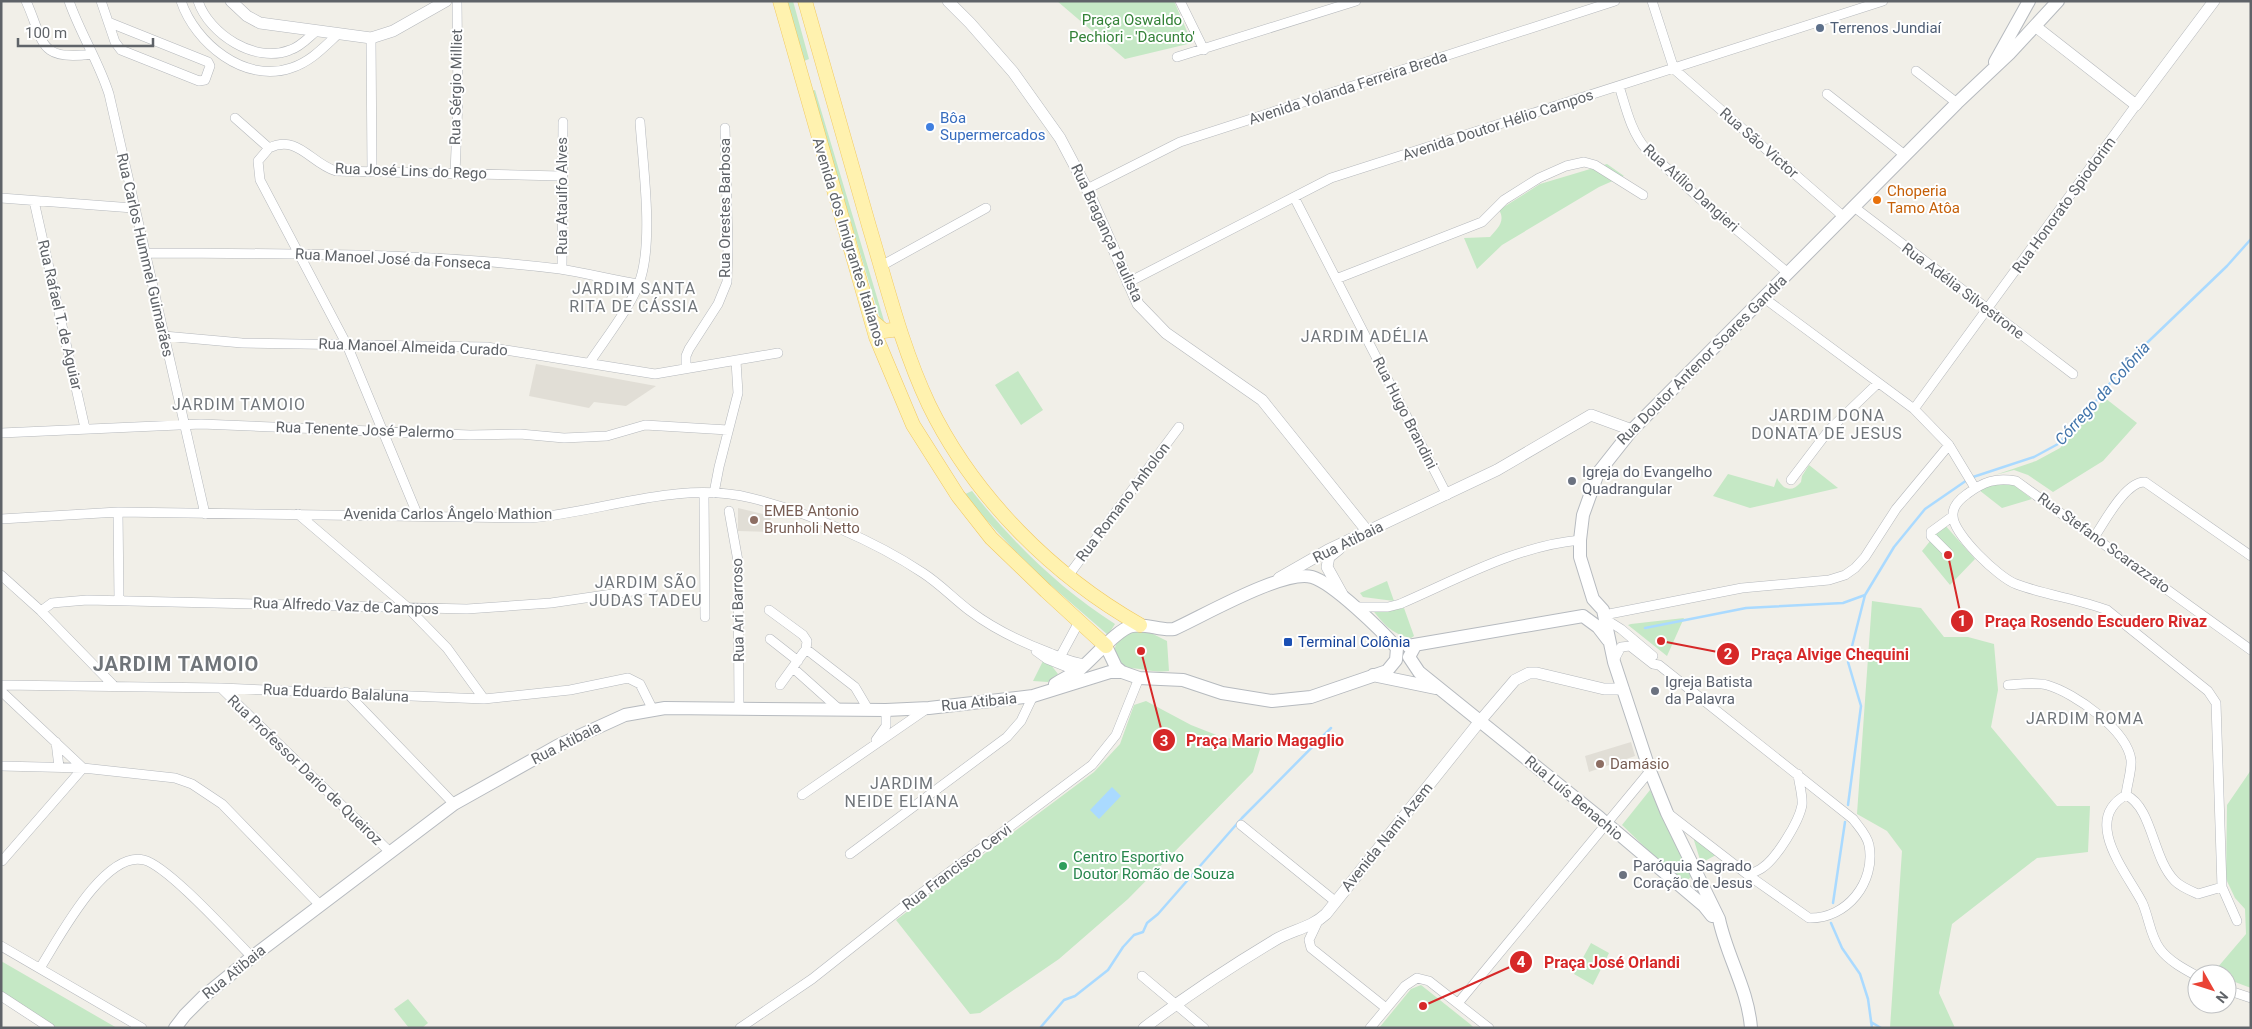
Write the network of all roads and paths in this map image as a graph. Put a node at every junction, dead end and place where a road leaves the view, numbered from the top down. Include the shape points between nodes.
1 (26, 1) edge
2 (69, 1) edge
3 (101, 1) edge
4 (181, 1) edge
5 (198, 1) edge
6 (231, 1) edge
7 (446, 1) edge
8 (457, 1) edge
9 (780, 1) edge
10 (805, 1) edge
11 (948, 1) edge
12 (1180, 1) edge
13 (1356, 1) edge
14 (1615, 1) edge
15 (1652, 1) edge
16 (1883, 1) edge
17 (2030, 1) edge
18 (2058, 1) edge
19 (2214, 1) edge
20 (108, 22) junction
21 (2035, 26) junction
22 (315, 32) junction
23 (337, 35) junction
24 (371, 38) junction
25 (1204, 50) junction
26 (91, 54) junction
27 (1176, 57) dead end
28 (1992, 68) junction
29 (1674, 69) junction
30 (1916, 71) dead end
31 (826, 79) junction
32 (804, 83) junction
33 (1619, 86) junction
34 (1827, 94) dead end
35 (1956, 103) junction
36 (2136, 106) junction
37 (235, 118) dead end
38 (563, 122) dead end
39 (640, 122) dead end
40 (725, 128) dead end
41 (269, 148) junction
42 (1906, 156) junction
43 (372, 172) junction
44 (455, 174) junction
45 (561, 176) junction
46 (1087, 190) junction
47 (1644, 195) dead end
48 (1294, 197) junction
49 (1, 198) edge
50 (34, 202) junction
51 (1854, 207) junction
52 (133, 208) junction
53 (986, 208) dead end
54 (1844, 217) junction
55 (145, 253) junction
56 (300, 254) junction
57 (881, 266) junction
58 (562, 270) junction
59 (1788, 273) junction
60 (1336, 279) junction
61 (638, 284) junction
62 (1127, 284) junction
63 (1764, 298) junction
64 (1987, 309) junction
65 (871, 320) junction
66 (899, 328) junction
67 (164, 336) junction
68 (347, 346) junction
69 (778, 353) dead end
70 (736, 361) junction
71 (590, 362) junction
72 (686, 368) junction
73 (2073, 374) dead end
74 (1878, 383) junction
75 (1914, 409) junction
76 (184, 426) junction
77 (1179, 427) dead end
78 (85, 428) junction
79 (728, 430) junction
80 (1632, 430) junction
81 (381, 431) junction
82 (2, 433) edge
83 (1949, 445) junction
84 (942, 473) junction
85 (973, 476) junction
86 (1791, 480) dead end
87 (1973, 485) junction
88 (714, 493) junction
89 (704, 494) junction
90 (1447, 496) junction
91 (729, 511) dead end
92 (118, 512) junction
93 (205, 514) junction
94 (298, 514) junction
95 (418, 516) junction
96 (1953, 516) junction
97 (1, 519) edge
98 (1368, 532) junction
99 (2095, 536) junction
100 (1580, 540) junction
101 (1346, 543) junction
102 (1948, 552) dead end
103 (2251, 556) edge
104 (1, 575) edge
105 (1068, 576) junction
106 (1272, 583) junction
107 (653, 588) dead end
108 (1593, 599) junction
109 (119, 600) junction
110 (1351, 604) junction
111 (406, 606) junction
112 (770, 610) dead end
113 (41, 611) junction
114 (1583, 616) junction
115 (705, 617) dead end
116 (1604, 617) junction
117 (1080, 620) junction
118 (1140, 625) junction
119 (770, 639) dead end
120 (1608, 640) junction
121 (1106, 646) junction
122 (1415, 646) junction
123 (1032, 647) junction
124 (1397, 648) junction
125 (806, 649) junction
126 (2251, 650) edge
127 (1060, 657) junction
128 (1614, 662) junction
129 (796, 665) junction
130 (1659, 665) junction
131 (1082, 667) junction
132 (1116, 672) junction
133 (1373, 675) junction
134 (1139, 678) junction
135 (1, 685) edge
136 (2008, 685) dead end
137 (114, 686) junction
138 (780, 686) dead end
139 (221, 688) junction
140 (1438, 688) junction
141 (1623, 689) junction
142 (1, 691) edge
143 (346, 692) junction
144 (1039, 694) junction
145 (484, 699) junction
146 (652, 708) junction
147 (929, 708) junction
148 (739, 709) junction
149 (840, 710) junction
150 (868, 710) junction
151 (886, 710) junction
152 (1480, 720) junction
153 (56, 742) junction
154 (872, 746) junction
155 (1, 766) edge
156 (59, 767) junction
157 (83, 768) junction
158 (1650, 771) junction
159 (1798, 774) junction
160 (802, 795) dead end
161 (2126, 795) junction
162 (454, 804) junction
163 (1667, 813) junction
164 (1607, 824) junction
165 (1241, 825) dead end
166 (390, 852) junction
167 (850, 854) dead end
168 (2, 861) edge
169 (1748, 875) junction
170 (1701, 881) junction
171 (1677, 884) junction
172 (2222, 887) junction
173 (1336, 902) junction
174 (319, 904) junction
175 (2237, 920) dead end
176 (1317, 923) junction
177 (1722, 936) junction
178 (3, 950) edge
179 (252, 956) junction
180 (40, 968) junction
181 (2187, 970) edge
182 (1142, 976) dead end
183 (2237, 993) edge
184 (1, 996) edge
185 (2251, 998) edge
186 (1459, 1002) junction
187 (1175, 1004) junction
188 (1386, 1008) junction
189 (134, 1026) edge
190 (50, 1028) edge
191 (176, 1028) edge
192 (740, 1028) edge
193 (1144, 1028) edge
194 (1204, 1028) edge
195 (1370, 1028) edge
196 (1489, 1028) edge
197 (1751, 1028) edge

1 - 26 street via 34,26 48,49 66,57
2 - 26 street, Rua Carlos Hummel Guimarães
3 - 20 street
4 - 23 street via 190,23 200,36 215,50 251,68 268,71 290,69 307,61
5 - 22 street via 220,32 247,49 277,53 289,51
6 - 22 street via 260,24
7 - 24 street via 393,31
8 - 44 street, Rua Sérgio Milliet
9 - 32 main road, Avenida dos Imigrantes Italianos
10 - 31 main road, Avenida dos Imigrantes Italianos
11 - 46 street, Rua Bragança Paulista via 1013,72 1060,138
12 - 25 street
13 - 25 street
14 - 46 street, Avenida Yolanda Ferreira Breda via 1180,142
15 - 29 street
16 - 29 street, Avenida Doutor Hélio Campos
17 - 21 main road via 2029,16
17 - 28 main road
18 - 21 main road, Rua Doutor Antenor Soares Gandra
19 - 36 street, Rua Honorato Spiodorim
20 - 20 street via 114,42 121,50 199,81 206,80 208,62
21 - 28 main road, Rua Doutor Antenor Soares Gandra
21 - 36 street
22 - 23 street
23 - 24 street
24 - 43 street
25 - 27 street
26 - 52 street, Rua Carlos Hummel Guimarães via 109,94
28 - 35 main road, Rua Doutor Antenor Soares Gandra
29 - 33 street, Avenida Doutor Hélio Campos
29 - 54 street, Rua São Victor
30 - 35 street
31 - 32 main road via 816,77
31 - 57 main road, Avenida dos Imigrantes Italianos
32 - 65 main road, Avenida dos Imigrantes Italianos
33 - 48 street, Avenida Doutor Hélio Campos via 1331,178
33 - 59 street, Rua Atílio Dangieri via 1632,127 1642,144 1700,199
34 - 42 street
35 - 42 main road, Rua Doutor Antenor Soares Gandra
36 - 64 street, Rua Honorato Spiodorim
37 - 41 street
38 - 45 street, Rua Ataulfo Alves
39 - 61 street via 646,235 645,257
40 - 72 street, Rua Orestes Barbosa via 727,282 718,304 686,356
41 - 43 street, Rua José Lins do Rego via 280,143 288,144 325,167
41 - 56 street via 258,161 260,180
42 - 51 main road, Rua Doutor Antenor Soares Gandra
43 - 44 street, Rua José Lins do Rego
44 - 45 street, Rua José Lins do Rego
45 - 58 street, Rua Ataulfo Alves
46 - 62 street, Rua Bragança Paulista
47 - 60 street via 1595,165 1584,162 1539,178 1504,200 1482,222
48 - 60 street, Rua Hugo Brandini
48 - 62 street, Avenida Doutor Hélio Campos
49 - 50 street
50 - 52 street
50 - 78 street, Rua Rafael T. de Aguiar
51 - 54 main road, Rua Doutor Antenor Soares Gandra
51 - 64 street, Rua Adélia Silvestrone
52 - 55 street, Rua Carlos Hummel Guimarães
53 - 57 street
54 - 59 main road, Rua Doutor Antenor Soares Gandra
55 - 56 street, Rua Manoel José da Fonseca
55 - 67 street, Rua Carlos Hummel Guimarães
56 - 58 street, Rua Manoel José da Fonseca via 452,260
56 - 68 street
57 - 66 main road, Avenida dos Imigrantes Italianos
58 - 61 street, Rua Manoel José da Fonseca
59 - 63 main road, Rua Doutor Antenor Soares Gandra
60 - 90 street, Rua Hugo Brandini
61 - 71 street
62 - 98 street, Rua Bragança Paulista via 1138,304 1166,333 1262,400
63 - 74 street
63 - 80 main road, Rua Doutor Antenor Soares Gandra
64 - 73 street, Rua Adélia Silvestrone
64 - 75 street, Rua Honorato Spiodorim
65 - 66 main road via 884,331
65 - 84 main road, Avenida dos Imigrantes Italianos via 912,425
66 - 85 main road, Avenida dos Imigrantes Italianos via 929,405
67 - 68 street, Rua Manoel Almeida Curado via 242,343
67 - 76 street, Rua Carlos Hummel Guimarães
68 - 71 street, Rua Manoel Almeida Curado via 487,347
68 - 81 street
69 - 70 street, Rua Manoel Almeida Curado
70 - 72 street, Rua Manoel Almeida Curado
70 - 79 street via 738,393
71 - 72 street, Rua Manoel Almeida Curado via 638,373 668,373
74 - 75 street
74 - 86 street via 1829,430
75 - 83 street
76 - 78 street, Rua Tenente José Palermo
76 - 81 street, Rua Tenente José Palermo
76 - 93 street, Rua Carlos Hummel Guimarães
77 - 105 street, Rua Romano Anholon
78 - 82 street, Rua Tenente José Palermo
79 - 81 street, Rua Tenente José Palermo via 645,425 607,436 564,438
79 - 88 street
80 - 90 street, Rua Atibaia via 1592,415
80 - 100 main road, Rua Doutor Antenor Soares Gandra via 1598,473 1583,515
81 - 95 street
83 - 87 street
83 - 116 street via 1896,510 1865,556 1845,575 1829,580 1725,591
84 - 85 main road via 958,480
84 - 117 main road, Avenida dos Imigrantes Italianos via 991,538
85 - 105 main road, Avenida dos Imigrantes Italianos via 1012,524
87 - 96 street via 1955,506
87 - 99 street, Rua Stefano Scarazzato via 1990,480 2016,481
88 - 89 street, Avenida Carlos Ângelo Mathion
88 - 123 street, Avenida Carlos Ângelo Mathion via 766,502 868,542 932,579 990,626
89 - 95 street, Avenida Carlos Ângelo Mathion via 648,496 556,516
89 - 115 street
90 - 98 street, Rua Atibaia
91 - 148 street, Rua Ari Barroso via 738,561
92 - 93 street, Avenida Carlos Ângelo Mathion
92 - 97 street, Avenida Carlos Ângelo Mathion
92 - 109 street
93 - 94 street, Avenida Carlos Ângelo Mathion
94 - 95 street, Avenida Carlos Ângelo Mathion
94 - 111 street
96 - 102 street via 1931,532 1931,536
96 - 172 street via 1968,542 2002,578 2107,610 2208,691 2216,703 2218,716
98 - 101 street, Rua Atibaia
99 - 103 street via 2129,488 2139,482 2151,484
99 - 126 street, Rua Stefano Scarazzato
100 - 108 main road, Rua Doutor Antenor Soares Gandra via 1582,564
100 - 110 street via 1560,542 1510,556 1400,604 1388,607
101 - 106 street, Rua Atibaia via 1322,553
101 - 110 street via 1330,557 1326,567
104 - 113 street
105 - 118 main road, Avenida dos Imigrantes Italianos
106 - 110 main road via 1293,577 1314,578
106 - 118 main road, Rua Atibaia via 1174,629
107 - 111 street, Rua Alfredo Vaz de Campos via 512,607 435,609
108 - 114 main road
108 - 116 main road, Rua Doutor Antenor Soares Gandra
109 - 111 street, Rua Alfredo Vaz de Campos
109 - 113 street, Rua Alfredo Vaz de Campos via 68,600 52,603
110 - 124 main road
111 - 145 street via 447,648
112 - 125 street via 803,635 807,641
113 - 137 street
114 - 120 main road
114 - 122 main road
116 - 120 main road, Rua Doutor Antenor Soares Gandra
116 - 130 street via 1656,659
117 - 121 main road, Avenida dos Imigrantes Italianos
117 - 127 street
118 - 121 main road, Rua Atibaia via 1123,630
119 - 129 street
120 - 128 main road, Rua Doutor Antenor Soares Gandra
121 - 131 main road, Rua Atibaia
121 - 132 main road
122 - 124 main road
122 - 140 main road, Rua Luís Benachio via 1409,657 1419,672
123 - 127 street, Avenida Carlos Ângelo Mathion
123 - 131 street, Avenida Carlos Ângelo Mathion via 1047,658
124 - 133 main road via 1391,668
125 - 129 street
125 - 150 street via 855,686
127 - 131 street, Avenida Carlos Ângelo Mathion
128 - 130 street via 1621,647 1630,646
128 - 141 main road, Rua Doutor Antenor Soares Gandra
129 - 138 street
129 - 149 street
130 - 159 street
131 - 132 main road
131 - 144 main road, Rua Atibaia
132 - 134 main road
132 - 144 main road, Rua Atibaia
133 - 134 main road via 1311,697 1272,701 1222,692 1183,680
133 - 140 main road, Rua Luís Benachio
134 - 192 street, Rua Francisco Cervi via 1116,735 1092,765 812,979
135 - 137 street, Rua Eduardo Balaluna
136 - 161 street via 2046,685 2066,693 2118,733 2131,761
137 - 139 street, Rua Eduardo Balaluna
139 - 143 street, Rua Eduardo Balaluna
139 - 166 street, Rua Professor Dario de Queiroz
140 - 152 main road, Rua Luís Benachio
141 - 152 street, Avenida Nami Azem via 1529,673 1515,680
141 - 158 main road, Rua Doutor Antenor Soares Gandra
142 - 153 street
143 - 145 street, Rua Eduardo Balaluna via 433,699
143 - 162 street
144 - 147 main road, Rua Atibaia
144 - 167 street via 1007,737
145 - 146 street, Rua Eduardo Balaluna via 570,690 628,678 640,684
146 - 148 main road, Rua Atibaia
146 - 162 main road, Rua Atibaia via 625,714 590,730
147 - 151 main road, Rua Atibaia
147 - 154 street
148 - 149 main road, Rua Atibaia
149 - 150 main road, Rua Atibaia
150 - 151 main road, Rua Atibaia
151 - 154 street via 886,726
152 - 164 main road, Rua Luís Benachio
152 - 173 street, Avenida Nami Azem
153 - 156 street
153 - 157 street
154 - 160 street
155 - 156 street
156 - 157 street
157 - 168 street
157 - 174 street via 175,778 205,791 222,804
158 - 163 main road, Rua Doutor Antenor Soares Gandra
158 - 164 street
159 - 169 street via 1802,804 1798,815 1772,858 1763,868
159 - 169 street via 1853,819 1867,837 1867,876 1856,897 1834,913 1809,918
161 - 172 street via 2140,806 2158,854 2175,881 2198,894
161 - 181 street via 2116,800 2110,810 2107,831 2116,860 2143,904 2159,948
162 - 166 main road, Rua Atibaia
163 - 169 street
163 - 170 main road, Rua Doutor Antenor Soares Gandra
164 - 171 main road, Rua Luís Benachio
164 - 186 street
165 - 173 street
166 - 174 main road, Rua Atibaia
170 - 171 main road via 1693,885
170 - 177 main road, Rua Doutor Antenor Soares Gandra via 1719,919
171 - 177 main road, Rua Luís Benachio via 1710,912
172 - 175 street
173 - 176 street, Avenida Nami Azem
174 - 179 main road, Rua Atibaia
176 - 187 street, Avenida Nami Azem via 1279,938
176 - 188 street via 1309,940 1311,948
177 - 197 main road, Rua Doutor Antenor Soares Gandra via 1742,983
178 - 180 street
179 - 180 street via 165,871 142,859 125,862 88,892
179 - 191 main road, Rua Atibaia via 203,997
180 - 189 street
182 - 187 street
183 - 185 street
184 - 190 street
186 - 188 street via 1429,981 1417,978 1405,986
186 - 196 street
187 - 193 street, Avenida Nami Azem
187 - 194 street
188 - 195 street

